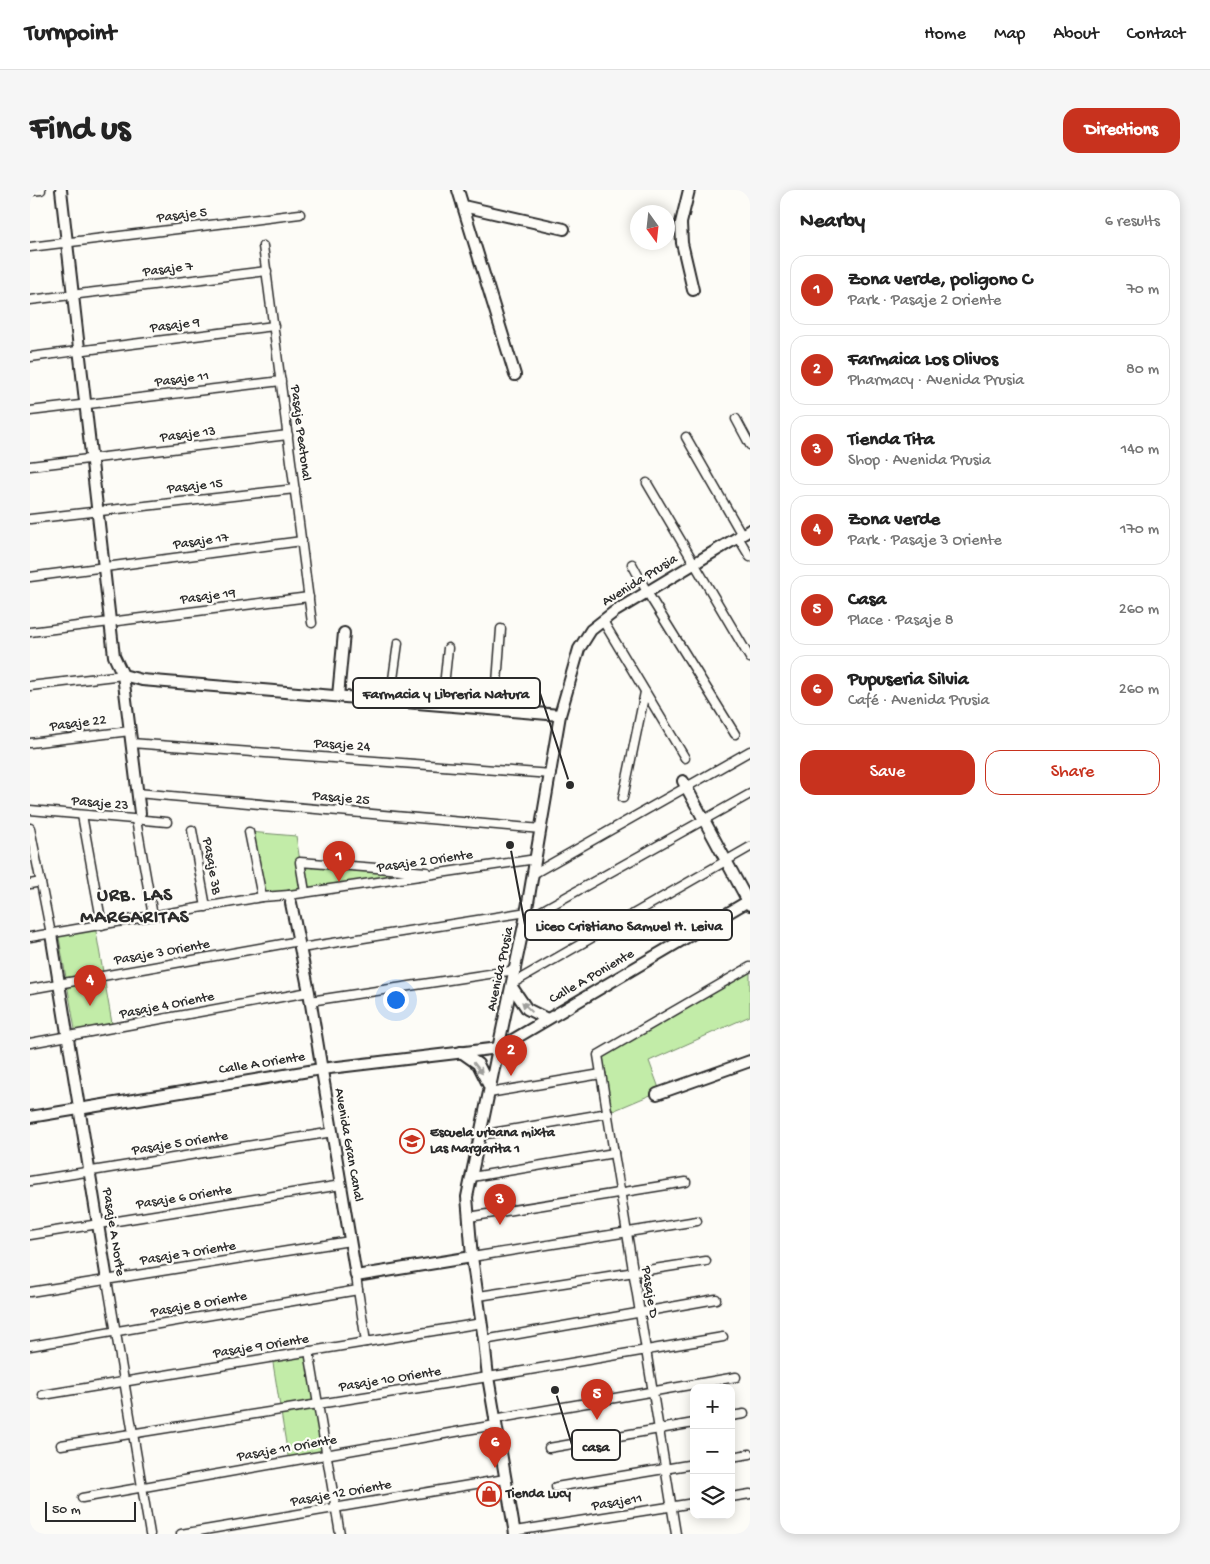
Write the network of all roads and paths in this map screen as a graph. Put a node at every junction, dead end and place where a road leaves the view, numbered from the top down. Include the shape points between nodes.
1 (41, 190) edge
2 (61, 190) edge
3 (458, 190) edge
4 (689, 190) edge
5 (30, 191) edge
6 (463, 206) junction
7 (300, 214) dead end
8 (564, 229) dead end
9 (67, 242) junction
10 (263, 246) dead end
11 (30, 247) edge
12 (266, 271) junction
13 (693, 290) dead end
14 (73, 294) junction
15 (30, 300) edge
16 (274, 326) junction
17 (80, 351) junction
18 (30, 357) edge
19 (515, 375) dead end
20 (281, 380) junction
21 (86, 404) junction
22 (30, 411) edge
23 (736, 419) dead end
24 (288, 435) junction
25 (686, 436) dead end
26 (750, 445) edge
27 (92, 459) junction
28 (30, 466) edge
29 (647, 483) dead end
30 (295, 489) junction
31 (98, 510) junction
32 (30, 519) edge
33 (743, 534) edge
34 (302, 541) junction
35 (750, 557) edge
36 (694, 563) junction
37 (632, 564) dead end
38 (104, 568) junction
39 (30, 577) edge
40 (647, 592) junction
41 (309, 597) junction
42 (603, 621) junction
43 (110, 622) junction
44 (312, 623) dead end
45 (501, 629) dead end
46 (30, 632) edge
47 (344, 634) dead end
48 (398, 643) dead end
49 (448, 648) dead end
50 (750, 658) edge
51 (122, 675) junction
52 (30, 686) edge
53 (645, 692) junction
54 (338, 696) junction
55 (390, 701) junction
56 (442, 705) junction
57 (494, 710) junction
58 (560, 715) junction
59 (130, 731) junction
60 (735, 734) dead end
61 (30, 743) edge
62 (131, 743) junction
63 (750, 751) edge
64 (685, 758) dead end
65 (551, 774) junction
66 (684, 784) junction
67 (137, 794) junction
68 (750, 794) edge
69 (623, 798) dead end
70 (30, 810) edge
71 (82, 814) junction
72 (138, 816) junction
73 (704, 820) junction
74 (167, 822) dead end
75 (30, 828) edge
76 (192, 830) dead end
77 (542, 830) junction
78 (249, 832) dead end
79 (750, 846) edge
80 (536, 859) junction
81 (726, 860) junction
82 (442, 873) junction
83 (534, 874) junction
84 (40, 882) junction
85 (30, 884) edge
86 (305, 892) junction
87 (262, 897) junction
88 (290, 899) junction
89 (749, 902) edge
90 (206, 907) junction
91 (153, 916) junction
92 (526, 916) junction
93 (102, 925) junction
94 (51, 934) junction
95 (30, 937) edge
96 (300, 945) junction
97 (750, 967) edge
98 (516, 970) junction
99 (59, 984) junction
100 (512, 985) junction
101 (30, 989) edge
102 (309, 997) junction
103 (547, 1019) junction
104 (68, 1037) junction
105 (30, 1043) edge
106 (499, 1048) junction
107 (461, 1052) junction
108 (750, 1061) edge
109 (321, 1069) junction
110 (601, 1074) junction
111 (490, 1091) junction
112 (657, 1094) dead end
113 (79, 1109) junction
114 (608, 1113) junction
115 (30, 1116) edge
116 (333, 1132) junction
117 (480, 1135) junction
118 (614, 1152) junction
119 (89, 1172) junction
120 (472, 1177) junction
121 (30, 1181) edge
122 (686, 1182) dead end
123 (341, 1185) junction
124 (620, 1192) junction
125 (469, 1217) junction
126 (697, 1221) dead end
127 (98, 1224) junction
128 (627, 1232) junction
129 (30, 1236) edge
130 (350, 1241) junction
131 (472, 1257) junction
132 (706, 1262) dead end
133 (634, 1272) junction
134 (356, 1276) junction
135 (107, 1280) junction
136 (358, 1290) junction
137 (30, 1292) edge
138 (479, 1296) junction
139 (716, 1299) dead end
140 (640, 1312) junction
141 (482, 1323) junction
142 (116, 1332) junction
143 (723, 1337) dead end
144 (484, 1340) junction
145 (366, 1342) junction
146 (30, 1346) edge
147 (646, 1350) junction
148 (309, 1351) junction
149 (488, 1377) junction
150 (736, 1377) dead end
151 (124, 1382) junction
152 (653, 1392) junction
153 (43, 1395) dead end
154 (318, 1404) junction
155 (744, 1414) dead end
156 (735, 1415) edge
157 (495, 1422) junction
158 (690, 1424) edge
159 (659, 1429) junction
160 (133, 1434) junction
161 (61, 1445) dead end
162 (549, 1448) dead end
163 (750, 1454) edge
164 (326, 1455) junction
165 (735, 1456) edge
166 (690, 1465) edge
167 (666, 1468) junction
168 (505, 1479) junction
169 (142, 1487) junction
170 (556, 1488) dead end
171 (750, 1494) edge
172 (735, 1496) edge
173 (82, 1498) dead end
174 (690, 1504) edge
175 (672, 1507) junction
176 (335, 1508) junction
177 (515, 1533) edge
178 (150, 1534) edge
179 (180, 1534) edge
180 (340, 1534) edge
181 (676, 1534) edge

1 - 5 street
2 - 9 street
3 - 6 street
4 - 13 street via 681,223 682,243
6 - 8 street
6 - 19 street
7 - 9 street, Pasaje 5
9 - 11 street, Pasaje 5
9 - 14 street
10 - 12 street, Pasaje Peatonal
12 - 14 street, Pasaje 7
12 - 16 street, Pasaje Peatonal
14 - 15 street, Pasaje 7
14 - 17 street
16 - 17 street, Pasaje 9
16 - 20 street, Pasaje Peatonal
17 - 18 street, Pasaje 9
17 - 21 street
20 - 21 street, Pasaje 11
20 - 24 street, Pasaje Peatonal
21 - 22 street, Pasaje 11
21 - 27 street
23 - 26 street
24 - 27 street, Pasaje 13
24 - 30 street, Pasaje Peatonal
25 - 33 street
27 - 28 street, Pasaje 13
27 - 31 street
29 - 36 street
30 - 31 street, Pasaje 15
30 - 34 street, Pasaje Peatonal
31 - 32 street, Pasaje 15
31 - 38 street
33 - 35 street
33 - 36 street, Avenida Prusia
34 - 38 street, Pasaje 17
34 - 41 street, Pasaje Peatonal
36 - 40 street, Avenida Prusia
36 - 50 street
37 - 40 street
38 - 39 street, Pasaje 17
38 - 43 street
40 - 42 street, Avenida Prusia
40 - 60 street
41 - 43 street, Pasaje 19
41 - 44 street, Pasaje Peatonal
42 - 53 street
42 - 58 street, Avenida Prusia via 591,630 579,649
43 - 46 street, Pasaje 19
43 - 51 street via 114,656
45 - 57 street
47 - 54 street
48 - 55 street
49 - 56 street
51 - 52 street
51 - 54 street via 142,680
51 - 59 street
53 - 64 street
53 - 69 street
54 - 55 street
55 - 56 street
56 - 57 street
57 - 58 street
58 - 65 street, Avenida Prusia
59 - 61 street, Pasaje 22
59 - 62 street
62 - 65 street, Pasaje 24
62 - 67 street
63 - 66 street
65 - 77 street, Avenida Prusia
66 - 73 street
66 - 83 street
67 - 72 street
67 - 77 street, Pasaje 25
68 - 73 street
70 - 71 street, Pasaje 23
71 - 72 street, Pasaje 23
71 - 93 street
72 - 74 street, Pasaje 23
72 - 91 street
73 - 81 street
73 - 92 street
75 - 84 street
76 - 90 street, Pasaje 3B
77 - 80 street, Avenida Prusia
78 - 87 street
79 - 81 street
80 - 82 street, Pasaje 2 Oriente
80 - 83 street, Avenida Prusia
81 - 89 street
81 - 100 street
82 - 86 street, Pasaje 2 Oriente
82 - 86 street via 300,862
83 - 92 street, Avenida Prusia
84 - 85 street
84 - 94 street
86 - 88 street, Pasaje 2 Oriente
87 - 88 street, Pasaje 2 Oriente
87 - 90 street, Pasaje 2 Oriente
88 - 96 street, Avenida Gran Canal
89 - 103 street, Calle A Poniente
90 - 91 street, Pasaje 2 Oriente
91 - 93 street, Pasaje 2 Oriente
92 - 96 street, Pasaje 3 Oriente
92 - 98 street, Avenida Prusia
93 - 94 street, Pasaje 2 Oriente
94 - 95 street, Pasaje 2 Oriente
94 - 99 street, Pasaje A Norte
96 - 99 street, Pasaje 3 Oriente
96 - 102 street, Avenida Gran Canal
97 - 110 street, Pasaje D via 598,1054
98 - 100 street, Avenida Prusia
98 - 102 street, Pasaje 4 Oriente
99 - 101 street, Pasaje 3 Oriente
99 - 104 street, Pasaje A Norte
103 -> 100 street via 527,1009
100 - 106 street, Avenida Prusia
102 - 104 street, Pasaje 4 Oriente
102 - 109 street, Avenida Gran Canal
103 - 106 street, Calle A Poniente
104 - 105 street, Pasaje 4 Oriente
104 - 113 street, Pasaje A Norte
106 - 107 street, Calle A Oriente
106 - 111 street, Avenida Prusia
107 - 109 street, Calle A Oriente
107 -> 111 street via 478,1064
108 - 112 street
109 - 113 street, Calle A Oriente
109 - 116 street, Avenida Gran Canal
110 - 111 street
110 - 114 street, Pasaje D
111 - 117 street, Avenida Prusia
113 - 115 street, Calle A Oriente
113 - 119 street, Pasaje A Norte
114 - 117 street
114 - 118 street, Pasaje D
116 - 119 street, Pasaje 5 Oriente
116 - 123 street, Avenida Gran Canal
117 - 120 street, Avenida Prusia
118 - 120 street
118 - 124 street, Pasaje D
119 - 121 street, Pasaje 5 Oriente
119 - 127 street, Pasaje A Norte
120 - 125 street, Avenida Prusia via 468,1196
122 - 124 street
123 - 127 street, Pasaje 6 Oriente
123 - 130 street, Avenida Gran Canal
124 - 125 street
124 - 128 street, Pasaje D
125 - 131 street, Avenida Prusia
126 - 128 street
127 - 129 street, Pasaje 6 Oriente
127 - 135 street, Pasaje A Norte
128 - 131 street
128 - 133 street, Pasaje D
130 - 134 street, Avenida Gran Canal
130 - 135 street, Pasaje 7 Oriente
131 - 134 street
131 - 138 street, Avenida Prusia
132 - 133 street
133 - 138 street
133 - 140 street, Pasaje D
134 - 136 street
135 - 137 street, Pasaje 7 Oriente
135 - 142 street, Pasaje A Norte
136 - 142 street, Pasaje 8 Oriente
136 - 145 street
138 - 141 street, Avenida Prusia
139 - 140 street
140 - 144 street
140 - 147 street, Pasaje D
141 - 144 street, Avenida Prusia
141 - 145 street, Pasaje 9 Oriente
142 - 146 street, Pasaje 8 Oriente
142 - 151 street, Pasaje A Norte
143 - 147 street, Pasaje 10 Oriente
144 - 149 street, Avenida Prusia
145 - 148 street, Pasaje 9 Oriente
147 - 149 street, Pasaje 10 Oriente
147 - 152 street, Pasaje D
148 - 151 street, Pasaje 9 Oriente
148 - 154 street
149 - 154 street, Pasaje 10 Oriente
149 - 157 street, Avenida Prusia
150 - 152 street, Pasaje 11 Oriente
151 - 153 street, Pasaje 9 Oriente
151 - 160 street, Pasaje A Norte
152 - 157 street, Pasaje 11 Oriente
152 - 159 street, Pasaje D
154 - 160 street, Pasaje 10 Oriente
154 - 164 street
155 - 156 street
157 - 164 street, Pasaje 11 Oriente
157 - 168 street, Avenida Prusia
158 - 159 street
159 - 162 street
159 - 167 street, Pasaje D
160 - 161 street, Pasaje 10 Oriente
160 - 169 street, Pasaje A Norte
163 - 165 street
164 - 169 street, Pasaje 11 Oriente
164 - 176 street
166 - 167 street
167 - 170 street
167 - 175 street, Pasaje D
168 - 176 street, Pasaje 12 Oriente
168 - 177 street, Avenida Prusia
169 - 173 street, Pasaje 11 Oriente
169 - 178 street, Pasaje A Norte
171 - 172 street
174 - 175 street, Pasaje11
175 - 177 street, Pasaje11
175 - 181 street, Pasaje D
176 - 179 street, Pasaje 12 Oriente
176 - 180 street

